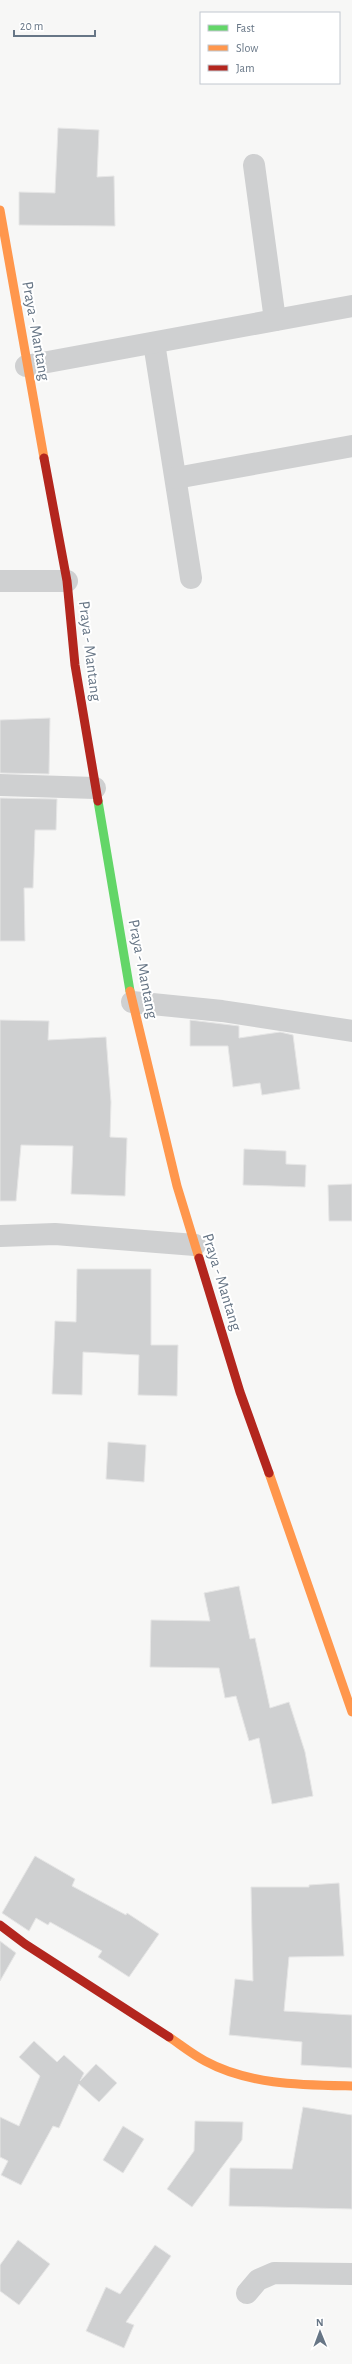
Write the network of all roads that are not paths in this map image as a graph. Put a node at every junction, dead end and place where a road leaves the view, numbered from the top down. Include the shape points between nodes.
1 (254, 165) dead end
2 (0, 210) edge
3 (352, 306) edge
4 (275, 320) junction
5 (154, 343) junction
6 (26, 366) junction
7 (352, 446) edge
8 (176, 478) junction
9 (191, 578) dead end
10 (0, 581) edge
11 (67, 581) junction
12 (0, 785) edge
13 (95, 788) junction
14 (132, 1002) junction
15 (352, 1031) edge
16 (0, 1236) edge
17 (195, 1245) junction
18 (352, 1712) edge
19 (0, 1925) edge
20 (352, 2086) edge
21 (352, 2274) edge
22 (247, 2293) dead end

1 - 4 street
2 - 6 main road, Praya - Mantang
3 - 4 street
4 - 5 street
5 - 6 street
5 - 8 street
6 - 11 main road, Praya - Mantang
7 - 8 street
8 - 9 street
10 - 11 street
11 - 13 main road, Praya - Mantang via 75,665
12 - 13 street
13 - 14 main road, Praya - Mantang
14 - 15 street via 222,1011
14 - 17 main road, Praya - Mantang via 177,1186
16 - 17 street via 55,1234
17 - 18 main road, Praya - Mantang via 240,1392
19 - 20 main road via 25,1944 217,2067 270,2082
21 - 22 street via 274,2273 258,2280

